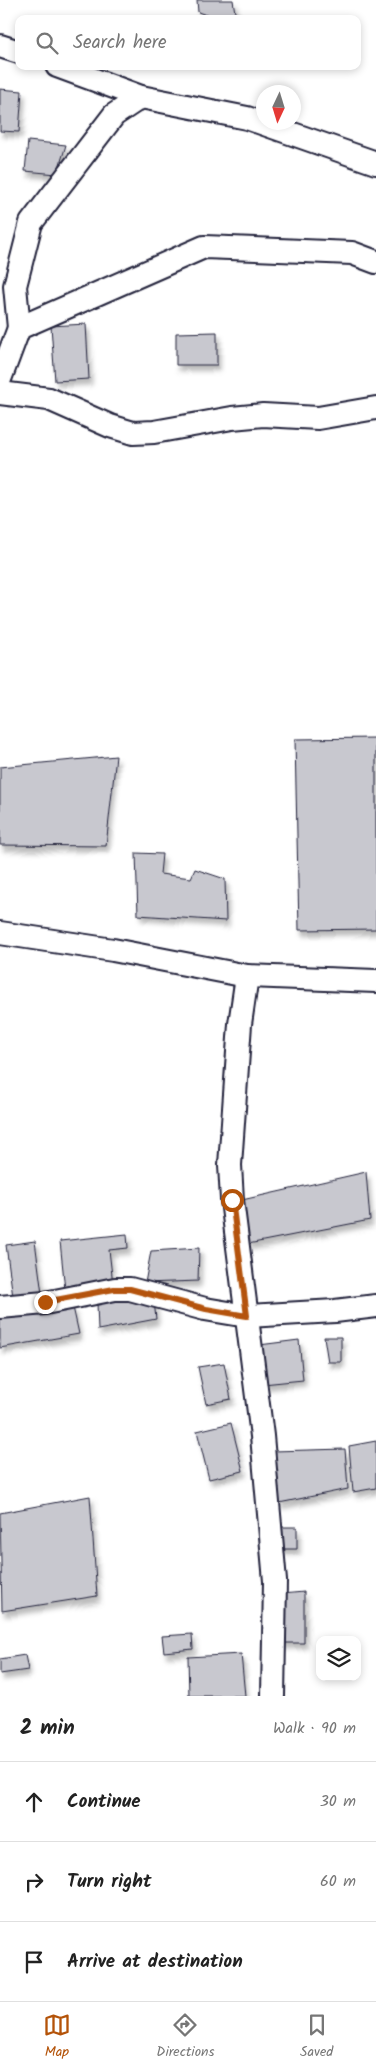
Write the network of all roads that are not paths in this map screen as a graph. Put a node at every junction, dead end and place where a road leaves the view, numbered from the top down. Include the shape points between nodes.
1 (0, 46) edge
2 (15, 51) edge
3 (68, 70) edge
4 (141, 98) junction
5 (376, 163) edge
6 (376, 262) edge
7 (19, 328) junction
8 (0, 379) edge
9 (0, 393) edge
10 (376, 408) edge
11 (0, 933) edge
12 (248, 976) junction
13 (376, 981) edge
14 (376, 1306) edge
15 (0, 1307) edge
16 (247, 1316) junction
17 (273, 1696) edge

1 - 2 street
3 - 4 street
4 - 5 street via 247,118
4 - 7 street via 114,115 31,223 15,286
6 - 7 street via 352,253 204,247
7 - 8 street
9 - 10 street via 49,398 133,433 232,418 263,415 318,418
11 - 12 street via 113,950
12 - 13 street
12 - 16 street via 240,1024 230,1165
14 - 16 street
15 - 16 street via 130,1289
16 - 17 street via 275,1581

